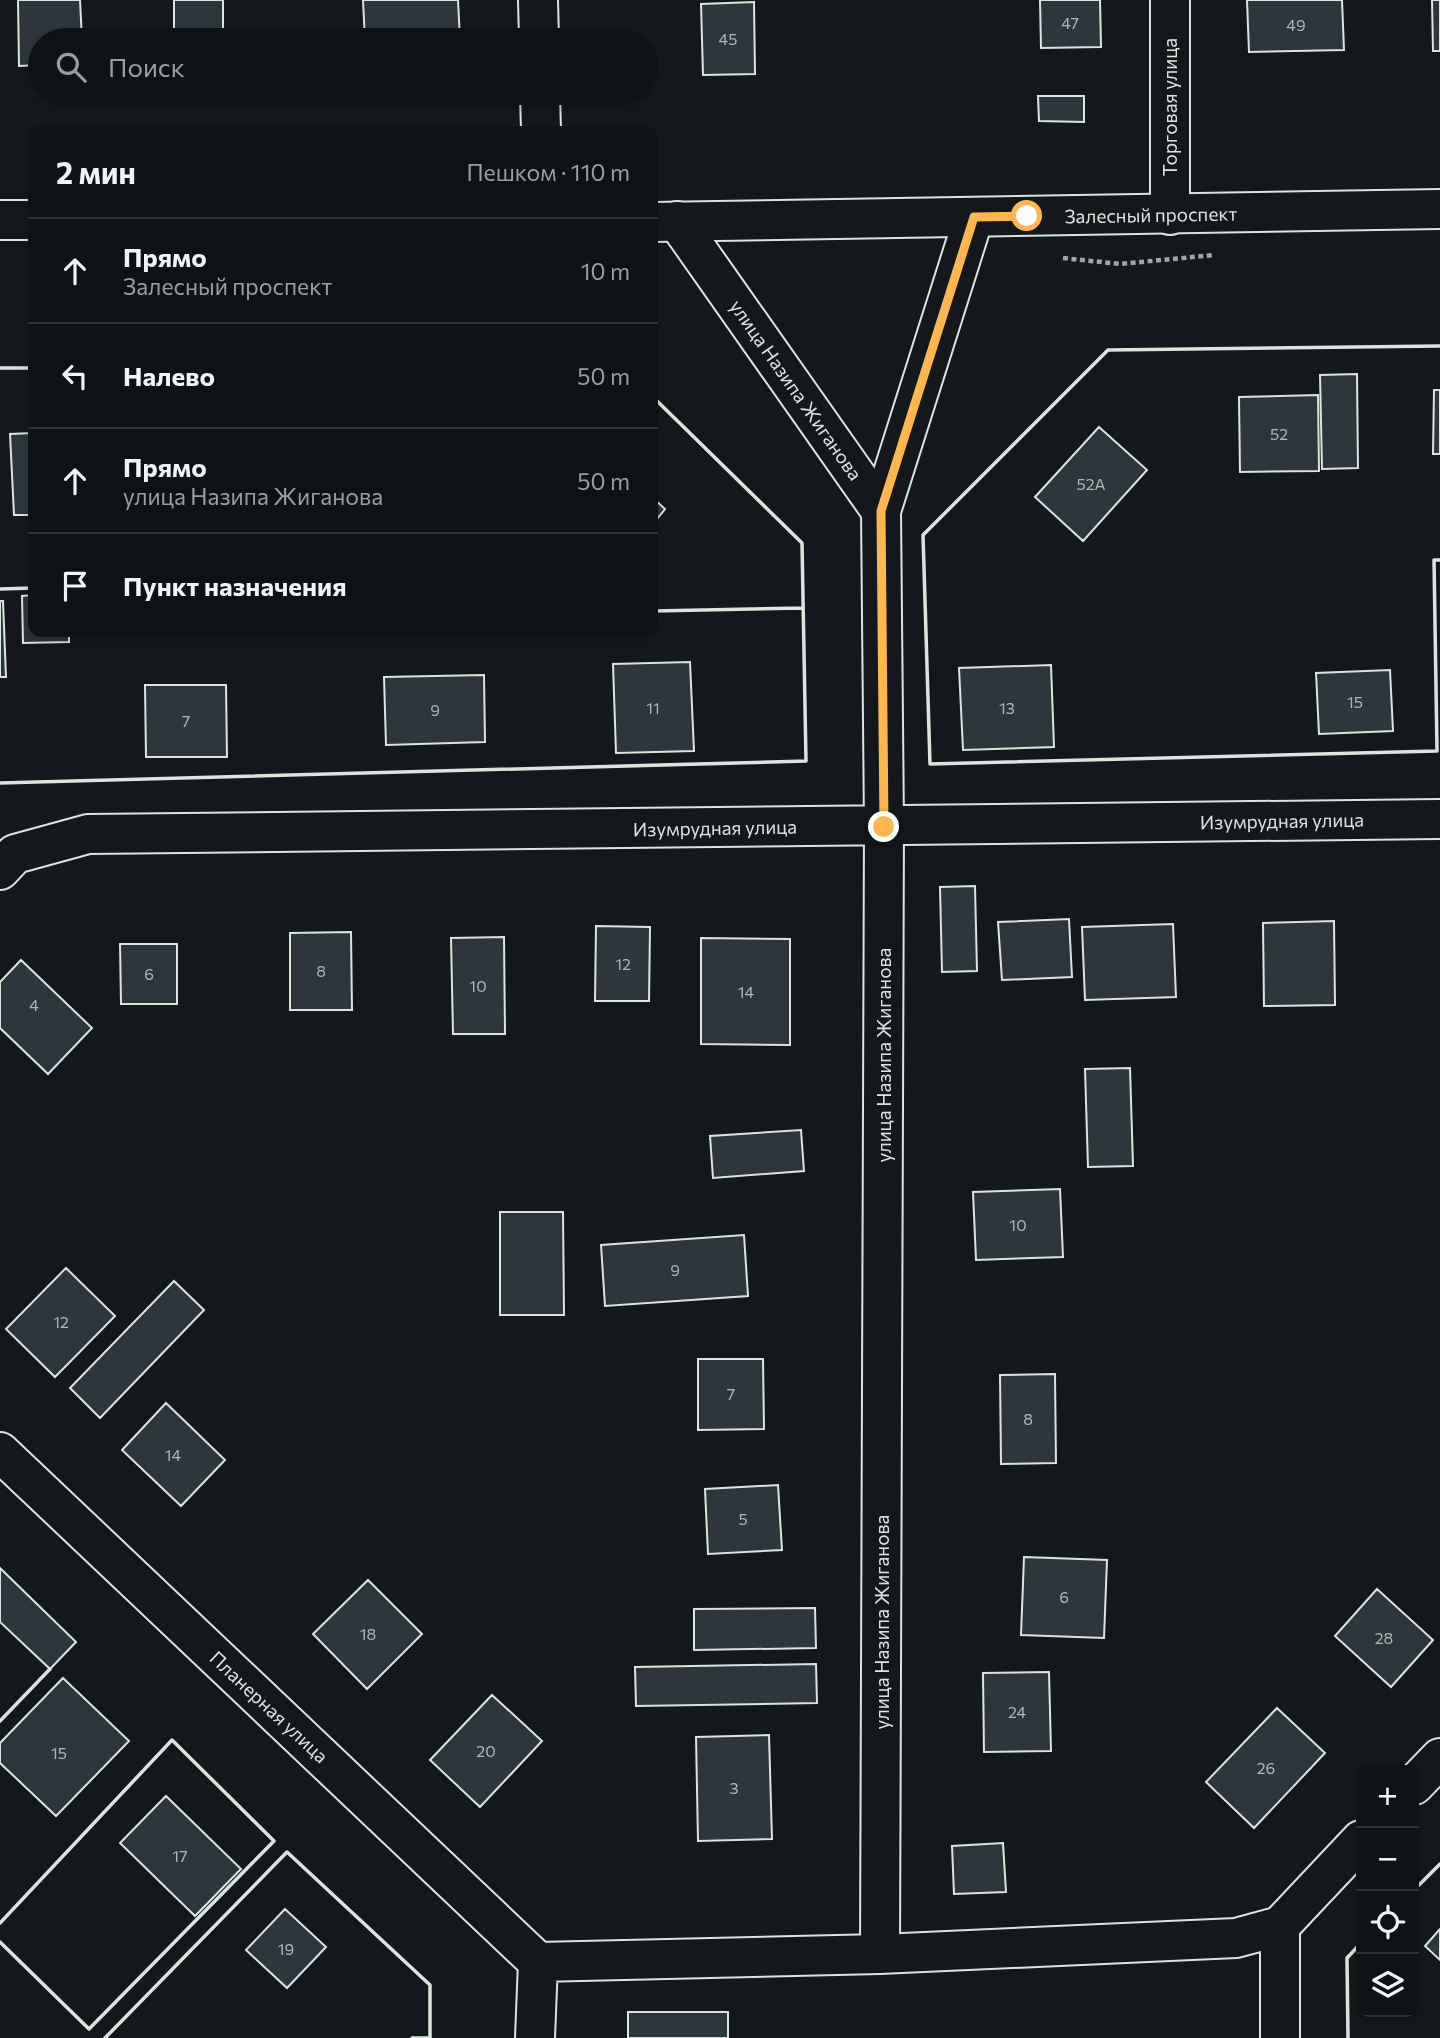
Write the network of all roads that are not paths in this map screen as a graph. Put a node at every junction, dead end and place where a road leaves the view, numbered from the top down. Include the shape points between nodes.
1 (538, 0) edge
2 (1170, 0) edge
3 (539, 28) edge
4 (540, 105) edge
5 (541, 126) edge
6 (1440, 209) edge
7 (1170, 215) junction
8 (974, 217) junction
9 (0, 220) edge
10 (28, 220) edge
11 (665, 221) edge
12 (881, 511) junction
13 (1440, 819) edge
14 (884, 827) junction
15 (0, 870) edge
16 (0, 1452) edge
17 (1440, 1758) edge
18 (1419, 1780) edge
19 (1356, 1845) edge
20 (1280, 1926) junction
21 (880, 1954) junction
22 (538, 1962) junction
23 (535, 2038) edge
24 (1280, 2038) edge

1 - 3 street
2 - 7 street, Торговая улица
4 - 5 street
6 - 7 street, Залесный проспект
7 - 8 street, Залесный проспект
8 - 11 street, Залесный проспект
8 - 12 street
9 - 10 street
11 - 12 street, улица Назипа Жиганова
12 - 14 street, улица Назипа Жиганова
13 - 14 street, Изумрудная улица
14 - 15 street, Изумрудная улица via 88,834 15,855
14 - 21 street, улица Назипа Жиганова
16 - 22 street, Планерная улица
17 - 18 street
19 - 20 street
20 - 21 street via 1236,1938
20 - 24 street
21 - 22 street
22 - 23 street

